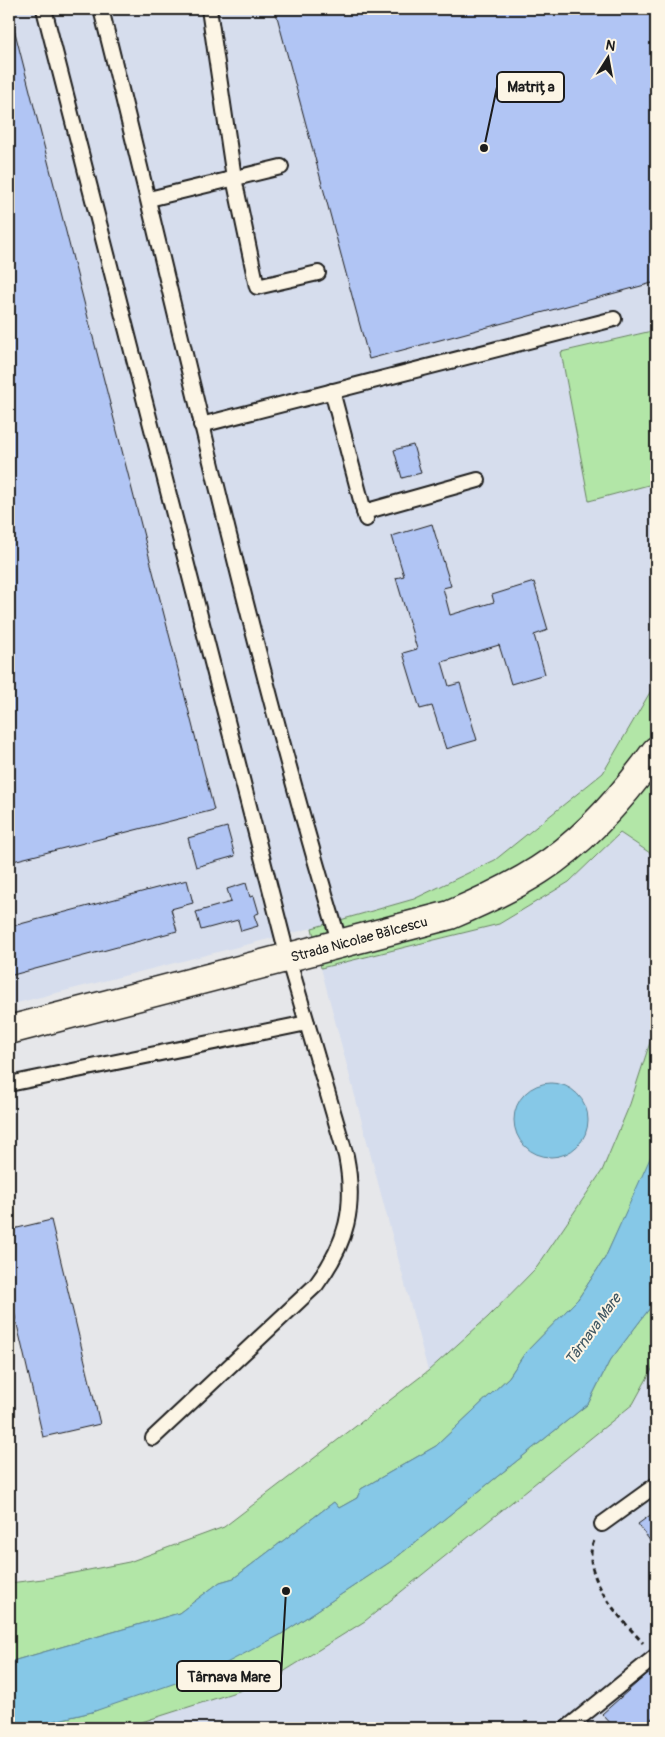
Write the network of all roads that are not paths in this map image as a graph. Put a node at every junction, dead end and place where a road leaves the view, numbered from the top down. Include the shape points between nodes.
1 (44, 9) edge
2 (101, 9) edge
3 (209, 9) edge
4 (281, 167) dead end
5 (234, 178) junction
6 (149, 199) junction
7 (318, 273) dead end
8 (614, 319) dead end
9 (332, 391) junction
10 (201, 425) junction
11 (478, 480) dead end
12 (656, 750) edge
13 (340, 944) junction
14 (288, 958) junction
15 (308, 1023) junction
16 (9, 1030) edge
17 (9, 1084) edge
18 (153, 1438) dead end
19 (656, 1485) edge
20 (602, 1524) road end
21 (656, 1656) edge
22 (567, 1728) edge

1 - 14 lane
2 - 6 lane
3 - 5 lane
4 - 5 lane
5 - 6 lane
5 - 7 lane via 257,287
6 - 10 lane
8 - 9 lane
9 - 10 lane
9 - 11 lane via 365,516
10 - 13 lane via 315,862
12 - 13 main road, Strada Nicolae Bălcescu via 605,813 540,870 490,898 450,915
13 - 14 main road, Strada Nicolae Bălcescu
14 - 15 lane
14 - 16 main road, Strada Nicolae Bălcescu
15 - 17 lane
15 - 18 lane via 351,1184 350,1204 338,1248 324,1274 298,1304
19 - 20 lane
21 - 22 lane

